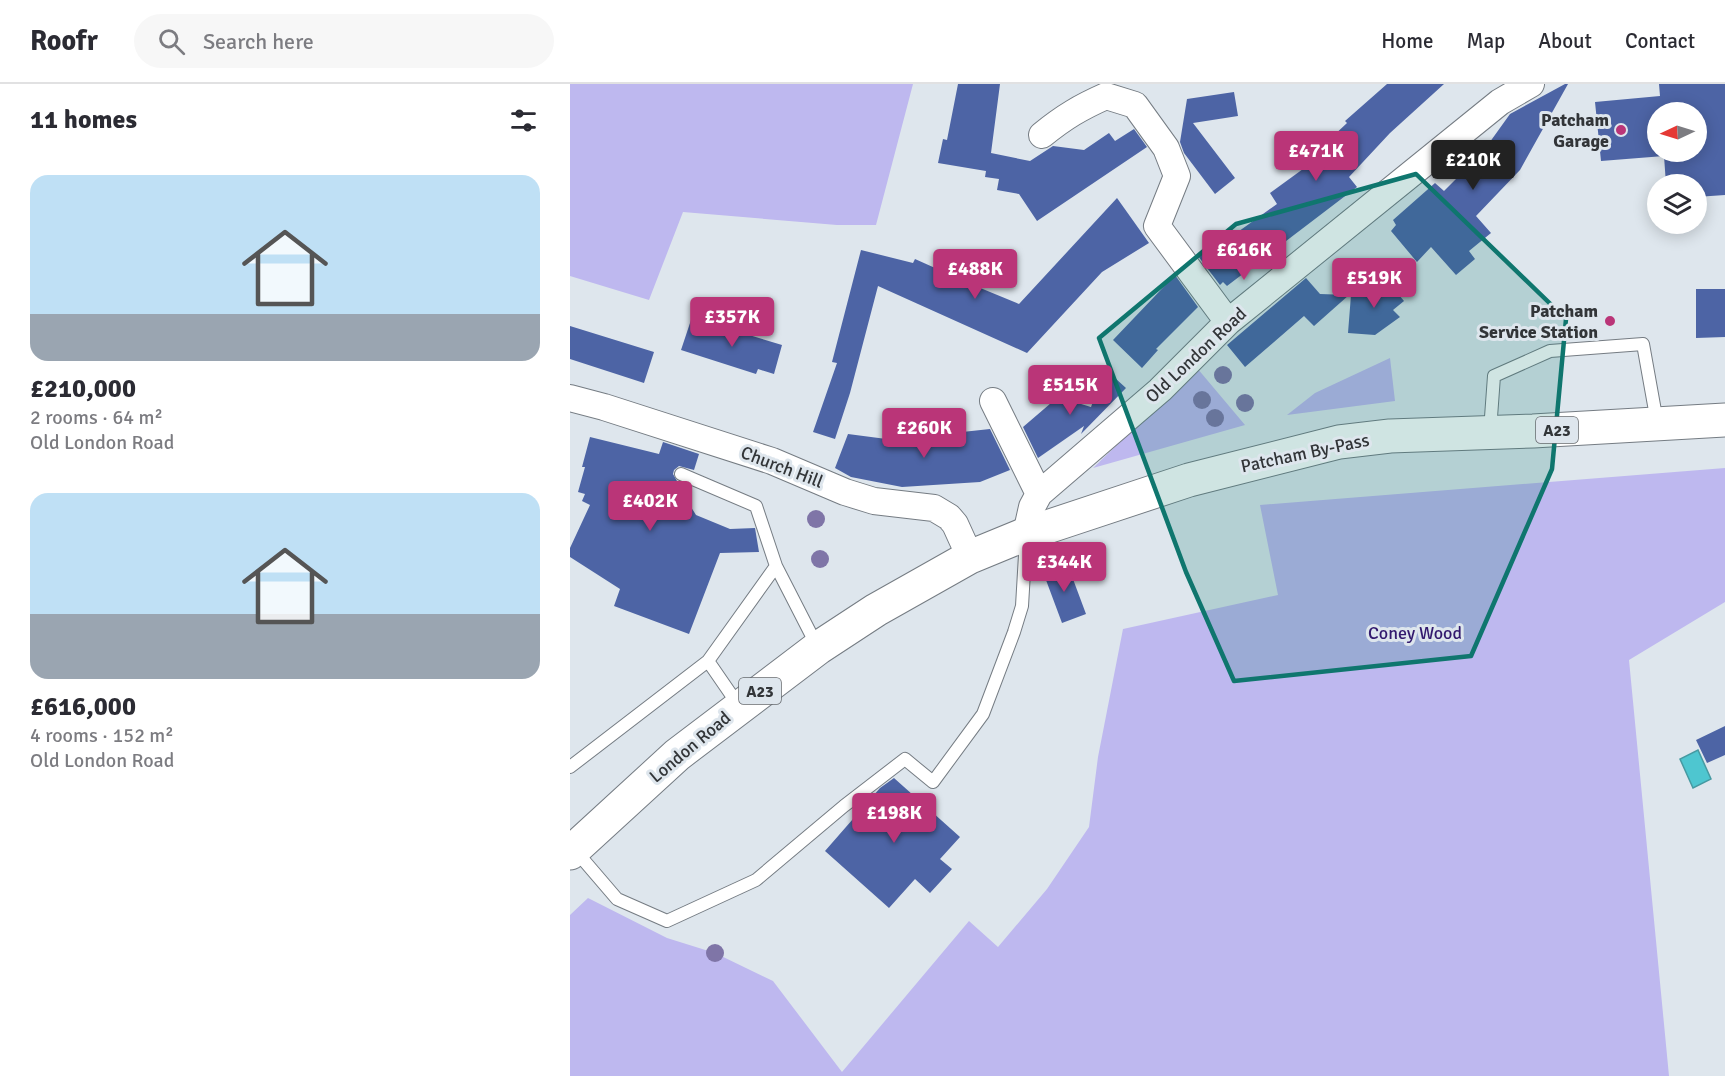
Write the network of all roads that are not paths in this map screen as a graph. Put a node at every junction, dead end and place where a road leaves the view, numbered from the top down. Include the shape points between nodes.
1 (1532, 84) edge
2 (1042, 135) dead end
3 (1228, 322) junction
4 (570, 398) edge
5 (993, 401) dead end
6 (1725, 420) edge
7 (1657, 423) junction
8 (1490, 432) junction
9 (681, 474) dead end
10 (1039, 494) junction
11 (1026, 534) junction
12 (970, 557) junction
13 (776, 566) junction
14 (818, 648) junction
15 (708, 661) junction
16 (739, 707) junction
17 (570, 767) edge
18 (572, 851) edge

1 - 3 street, Old London Road via 1500,102
2 - 3 street via 1062,118 1106,96 1135,105 1166,148 1177,176 1157,226
3 - 10 street, Old London Road via 1160,390
4 - 12 street, Church Hill via 772,461 874,501 934,508 955,524
5 - 10 street
6 - 7 highway, Patcham By-Pass / A23
7 - 8 highway, Patcham By-Pass / A23
7 - 8 lane via 1642,344 1550,351 1494,376
8 - 11 highway, Patcham By-Pass / A23 via 1339,442 1189,480
9 - 13 lane via 756,506
10 - 11 street, Old London Road
11 - 12 highway, Patcham By-Pass / A23
11 - 18 lane via 1022,606 1014,632 983,714 933,782 905,759 756,880 667,921 616,898
12 - 14 highway, London Road / A23
13 - 14 lane
13 - 15 lane
14 - 16 highway, London Road / A23
15 - 16 lane
15 - 17 lane
16 - 18 highway, London Road / A23 via 677,755

